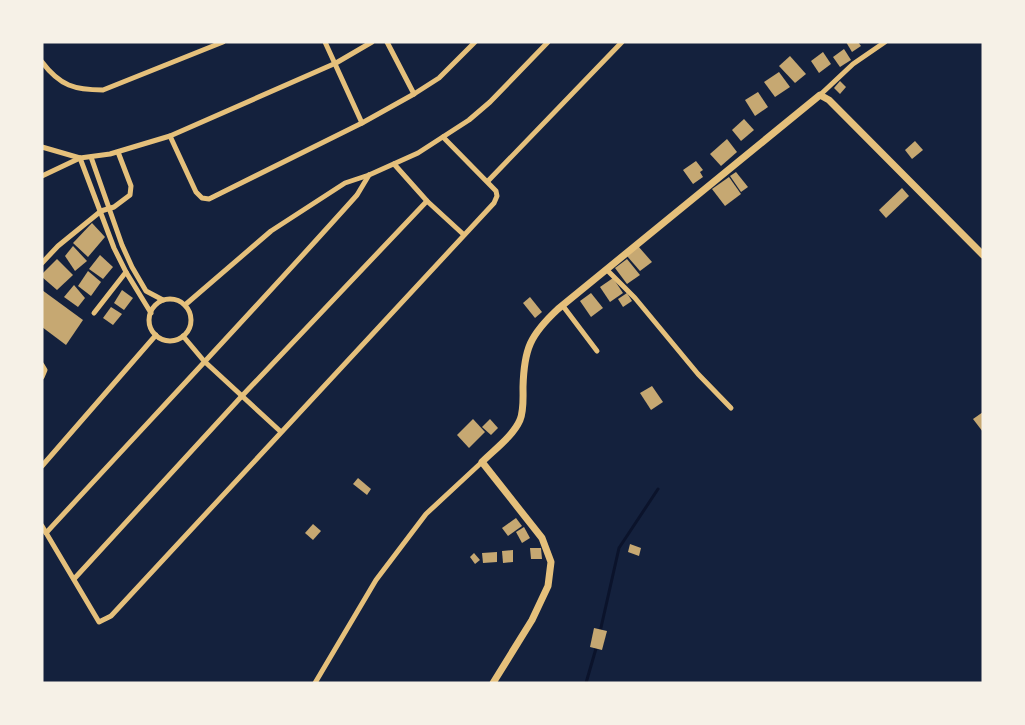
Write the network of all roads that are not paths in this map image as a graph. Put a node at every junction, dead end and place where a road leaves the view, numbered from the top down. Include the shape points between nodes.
1 (223, 42) edge
2 (325, 42) edge
3 (372, 42) edge
4 (387, 42) edge
5 (475, 42) edge
6 (548, 42) edge
7 (622, 42) edge
8 (885, 42) edge
9 (336, 63) junction
10 (43, 65) edge
11 (414, 94) junction
12 (820, 94) junction
13 (362, 123) junction
14 (170, 136) junction
15 (443, 137) junction
16 (42, 147) edge
17 (118, 152) junction
18 (91, 157) junction
19 (80, 158) junction
20 (394, 164) junction
21 (42, 176) edge
22 (369, 176) junction
23 (488, 181) junction
24 (427, 201) junction
25 (109, 208) junction
26 (101, 211) junction
27 (464, 234) junction
28 (983, 255) edge
29 (42, 263) edge
30 (607, 270) junction
31 (126, 272) junction
32 (163, 300) junction
33 (185, 305) junction
34 (562, 306) junction
35 (150, 313) junction
36 (94, 314) dead end
37 (156, 335) junction
38 (183, 336) junction
39 (597, 351) dead end
40 (204, 361) junction
41 (42, 365) edge
42 (42, 377) edge
43 (241, 397) junction
44 (731, 408) dead end
45 (280, 431) junction
46 (482, 462) junction
47 (42, 466) edge
48 (42, 526) edge
49 (46, 533) junction
50 (74, 579) junction
51 (315, 683) edge
52 (493, 683) edge

1 - 10 street via 103,90 65,86
2 - 9 street
3 - 9 street
4 - 11 street
5 - 11 street via 439,78
6 - 15 street via 485,107
7 - 23 street
8 - 12 street via 853,63
9 - 13 street
9 - 14 street
11 - 13 street
12 - 28 street
12 - 30 street
13 - 14 street via 209,199 196,192
14 - 17 street
15 - 20 street
15 - 23 street
16 - 19 street
17 - 18 street
17 - 25 street via 131,186 130,195
18 - 19 street
18 - 25 street
19 - 21 street
19 - 26 street
20 - 22 street
20 - 24 street
22 - 33 street via 345,183 271,231
22 - 40 street via 357,195 266,298
23 - 27 street via 496,191 494,203
24 - 27 street
24 - 43 street
25 - 26 street
25 - 32 street via 132,267 146,291
26 - 29 street
26 - 31 street
27 - 45 street
30 - 34 street
30 - 44 street
31 - 35 street
31 - 36 street
32 - 33 street
32 - 35 street
33 - 38 street via 191,318
34 - 39 street
34 - 46 street via 539,327 529,346 520,421
35 - 37 street via 150,325
37 - 38 street via 173,341
37 - 47 street
38 - 40 street
40 - 43 street
40 - 49 street
41 - 42 street
43 - 45 street
43 - 50 street
45 - 50 street via 111,615 99,622
46 - 51 street via 426,514 390,561
46 - 52 street via 542,538 551,562 548,586 532,620
48 - 49 street
49 - 50 street

